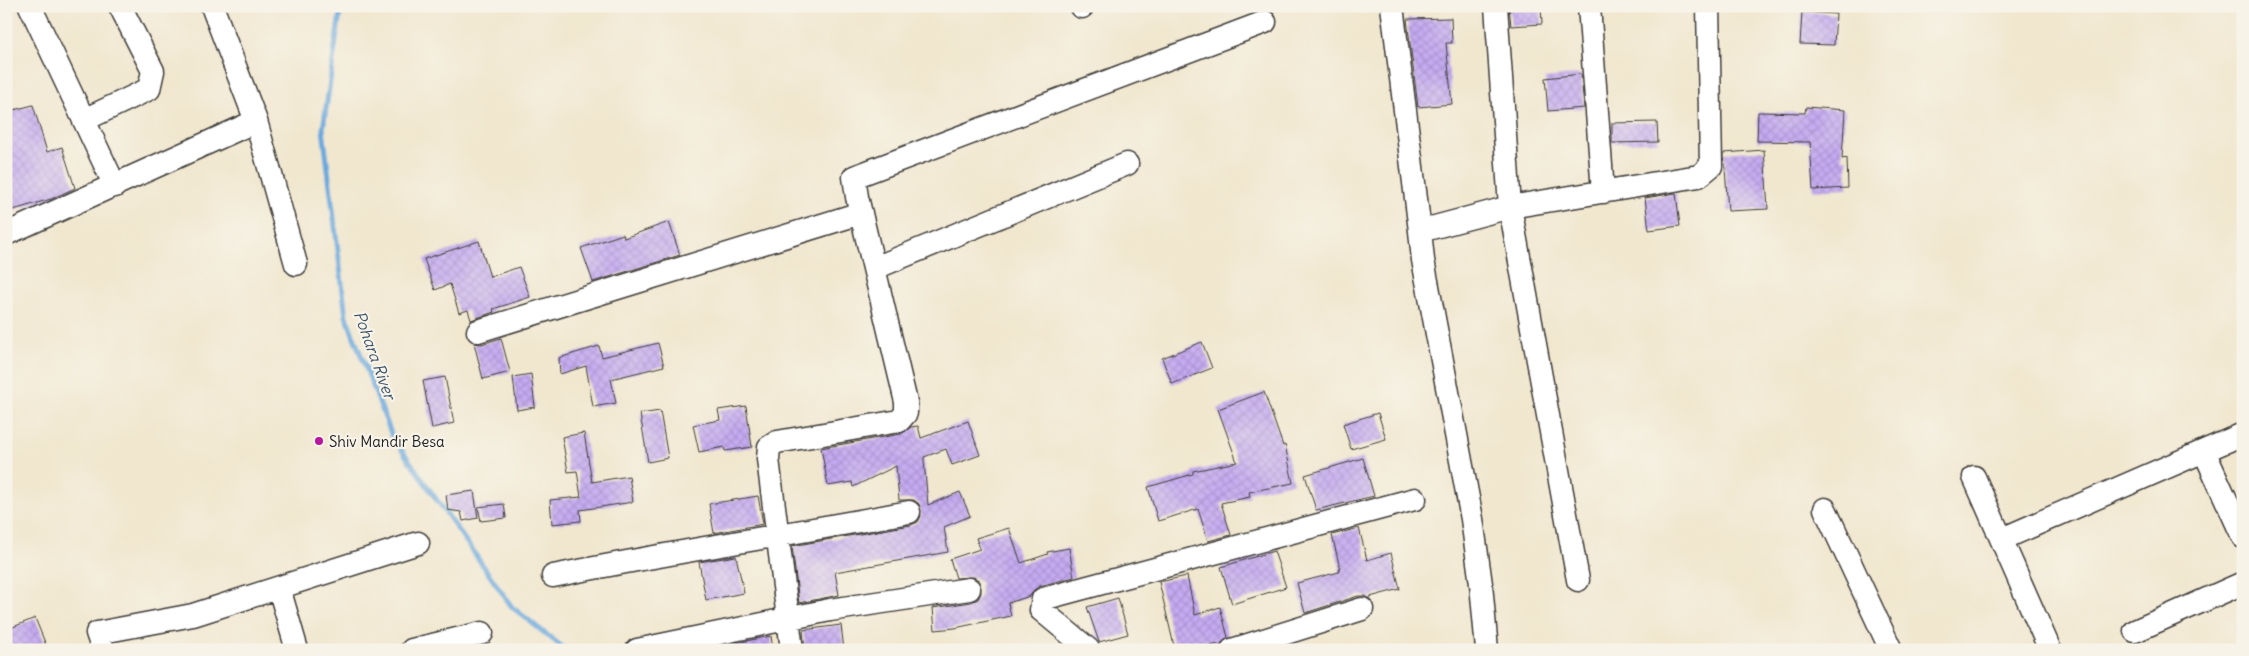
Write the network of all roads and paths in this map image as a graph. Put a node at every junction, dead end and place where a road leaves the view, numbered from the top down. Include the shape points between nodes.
1 (30, 6) edge
2 (120, 6) edge
3 (212, 6) edge
4 (1392, 6) edge
5 (1496, 6) edge
6 (1589, 6) edge
7 (1708, 6) edge
8 (1265, 22) dead end
9 (84, 120) junction
10 (256, 121) junction
11 (1127, 164) dead end
12 (115, 186) junction
13 (1603, 192) junction
14 (1510, 207) junction
15 (861, 213) junction
16 (1420, 231) junction
17 (6, 234) edge
18 (296, 264) dead end
19 (875, 268) junction
20 (478, 331) dead end
21 (2243, 434) edge
22 (2204, 451) junction
23 (1974, 477) dead end
24 (1414, 499) dead end
25 (1825, 509) dead end
26 (909, 512) dead end
27 (777, 537) junction
28 (2243, 537) edge
29 (2002, 539) junction
30 (418, 543) dead end
31 (553, 576) dead end
32 (1578, 580) dead end
33 (2243, 582) edge
34 (279, 588) junction
35 (969, 589) dead end
36 (1362, 609) dead end
37 (788, 620) junction
38 (2135, 632) dead end
39 (482, 633) dead end
40 (1086, 649) edge
41 (103, 650) edge
42 (298, 650) edge
43 (412, 650) edge
44 (637, 650) edge
45 (792, 650) edge
46 (1232, 650) edge
47 (1487, 650) edge
48 (1891, 650) edge
49 (2050, 650) edge

1 - 9 street
2 - 9 street via 153,71 149,89
3 - 10 street
4 - 16 street
5 - 14 street
6 - 13 street
7 - 13 street via 1711,166 1699,176
8 - 15 street via 854,177
9 - 12 street
10 - 12 street
10 - 18 street
11 - 19 street
12 - 17 street
13 - 14 street
14 - 16 street
14 - 32 street
15 - 19 street
15 - 20 street
16 - 47 street via 1472,519 1482,584
19 - 27 street via 906,413 899,421 777,442 769,447
21 - 22 street
22 - 28 street
22 - 29 street
23 - 29 street
24 - 40 street via 1043,599 1041,610
25 - 48 street
26 - 27 street
27 - 31 street
27 - 37 street
29 - 49 street
30 - 34 street
33 - 38 street
34 - 41 street via 192,616 96,633
34 - 42 street
35 - 37 street via 830,610
36 - 46 street
37 - 44 street
37 - 45 street
39 - 43 street

